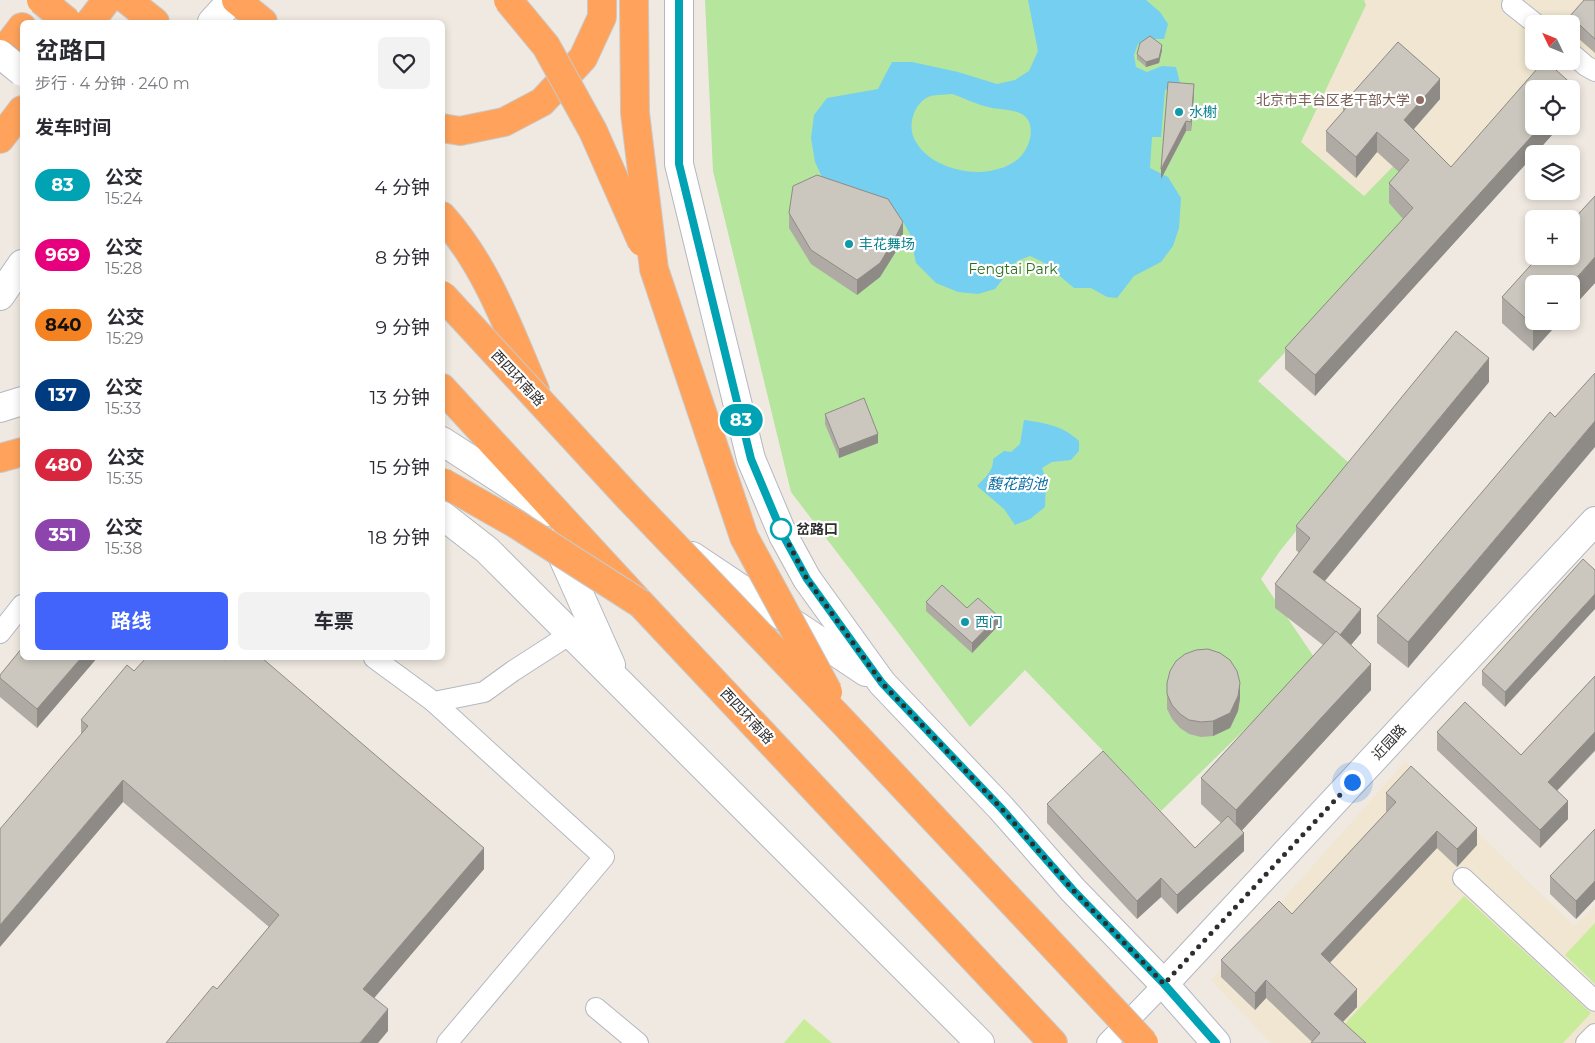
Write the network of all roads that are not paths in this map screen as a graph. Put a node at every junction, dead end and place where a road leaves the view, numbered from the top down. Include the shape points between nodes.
1 (42, 0) edge
2 (127, 0) edge
3 (232, 0) edge
4 (236, 0) edge
5 (508, 0) edge
6 (634, 0) edge
7 (679, 0) edge
8 (1512, 5) dead end
9 (602, 8) edge
10 (1525, 15) edge
11 (27, 20) edge
12 (66, 20) edge
13 (152, 20) edge
14 (214, 20) edge
15 (261, 20) edge
16 (20, 30) edge
17 (0, 55) edge
18 (1580, 61) edge
19 (20, 70) edge
20 (1595, 70) edge
21 (20, 113) edge
22 (445, 128) edge
23 (0, 139) edge
24 (445, 219) edge
25 (20, 267) edge
26 (654, 269) junction
27 (0, 296) edge
28 (445, 299) edge
29 (535, 390) joint
30 (445, 391) edge
31 (20, 402) edge
32 (0, 408) edge
33 (445, 443) edge
34 (20, 453) edge
35 (0, 458) edge
36 (445, 484) edge
37 (539, 504) junction
38 (445, 516) edge
39 (1595, 521) edge
40 (677, 546) junction
41 (641, 604) junction
42 (20, 608) edge
43 (0, 633) edge
44 (572, 633) junction
45 (377, 660) edge
46 (617, 678) junction
47 (882, 683) junction
48 (434, 702) junction
49 (846, 724) junction
50 (1463, 878) dead end
51 (1164, 984) junction
52 (1595, 1001) edge
53 (596, 1008) dead end
54 (1595, 1034) edge
55 (1138, 1037) edge
56 (447, 1043) edge
57 (638, 1043) edge
58 (980, 1043) edge
59 (1053, 1043) edge
60 (1107, 1043) edge
61 (1216, 1043) edge
62 (1586, 1043) edge

1 - 11 highway
1 - 12 highway, bridge
2 - 13 highway
3 - 14 street
4 - 15 highway
5 - 26 highway, bridge via 546,46 592,131
6 - 26 highway, bridge via 635,113
7 - 47 street via 679,164 751,459 783,535 807,579
8 - 10 street
9 - 22 highway via 583,58 542,102 504,122 460,131
16 - 17 highway
17 - 19 street, bridge
18 - 20 street
21 - 23 highway
24 - 29 highway via 459,234 496,296
25 - 27 street
26 - 49 highway, bridge via 744,537
28 - 49 highway, 西四环南路, bridge via 628,497
29 - 40 street, 西四环南路
30 - 41 highway, 西四环南路, bridge
31 - 32 street
33 - 37 street, 西四环南路
34 - 35 highway
36 - 41 highway, bridge via 516,524
37 - 46 street
37 - 59 street, 西四环南路
38 - 44 street via 488,550
39 - 51 street, 近园路
40 - 47 street
40 - 55 street, 西四环南路
41 - 59 highway, 西四环南路
42 - 43 street
44 - 46 street
44 - 48 street via 484,692
45 - 48 street
46 - 58 street
47 - 51 street
48 - 56 street via 604,856
49 - 55 highway, 西四环南路, bridge
50 - 52 street
51 - 55 street
51 - 61 street
53 - 57 street
54 - 62 street
55 - 60 street

